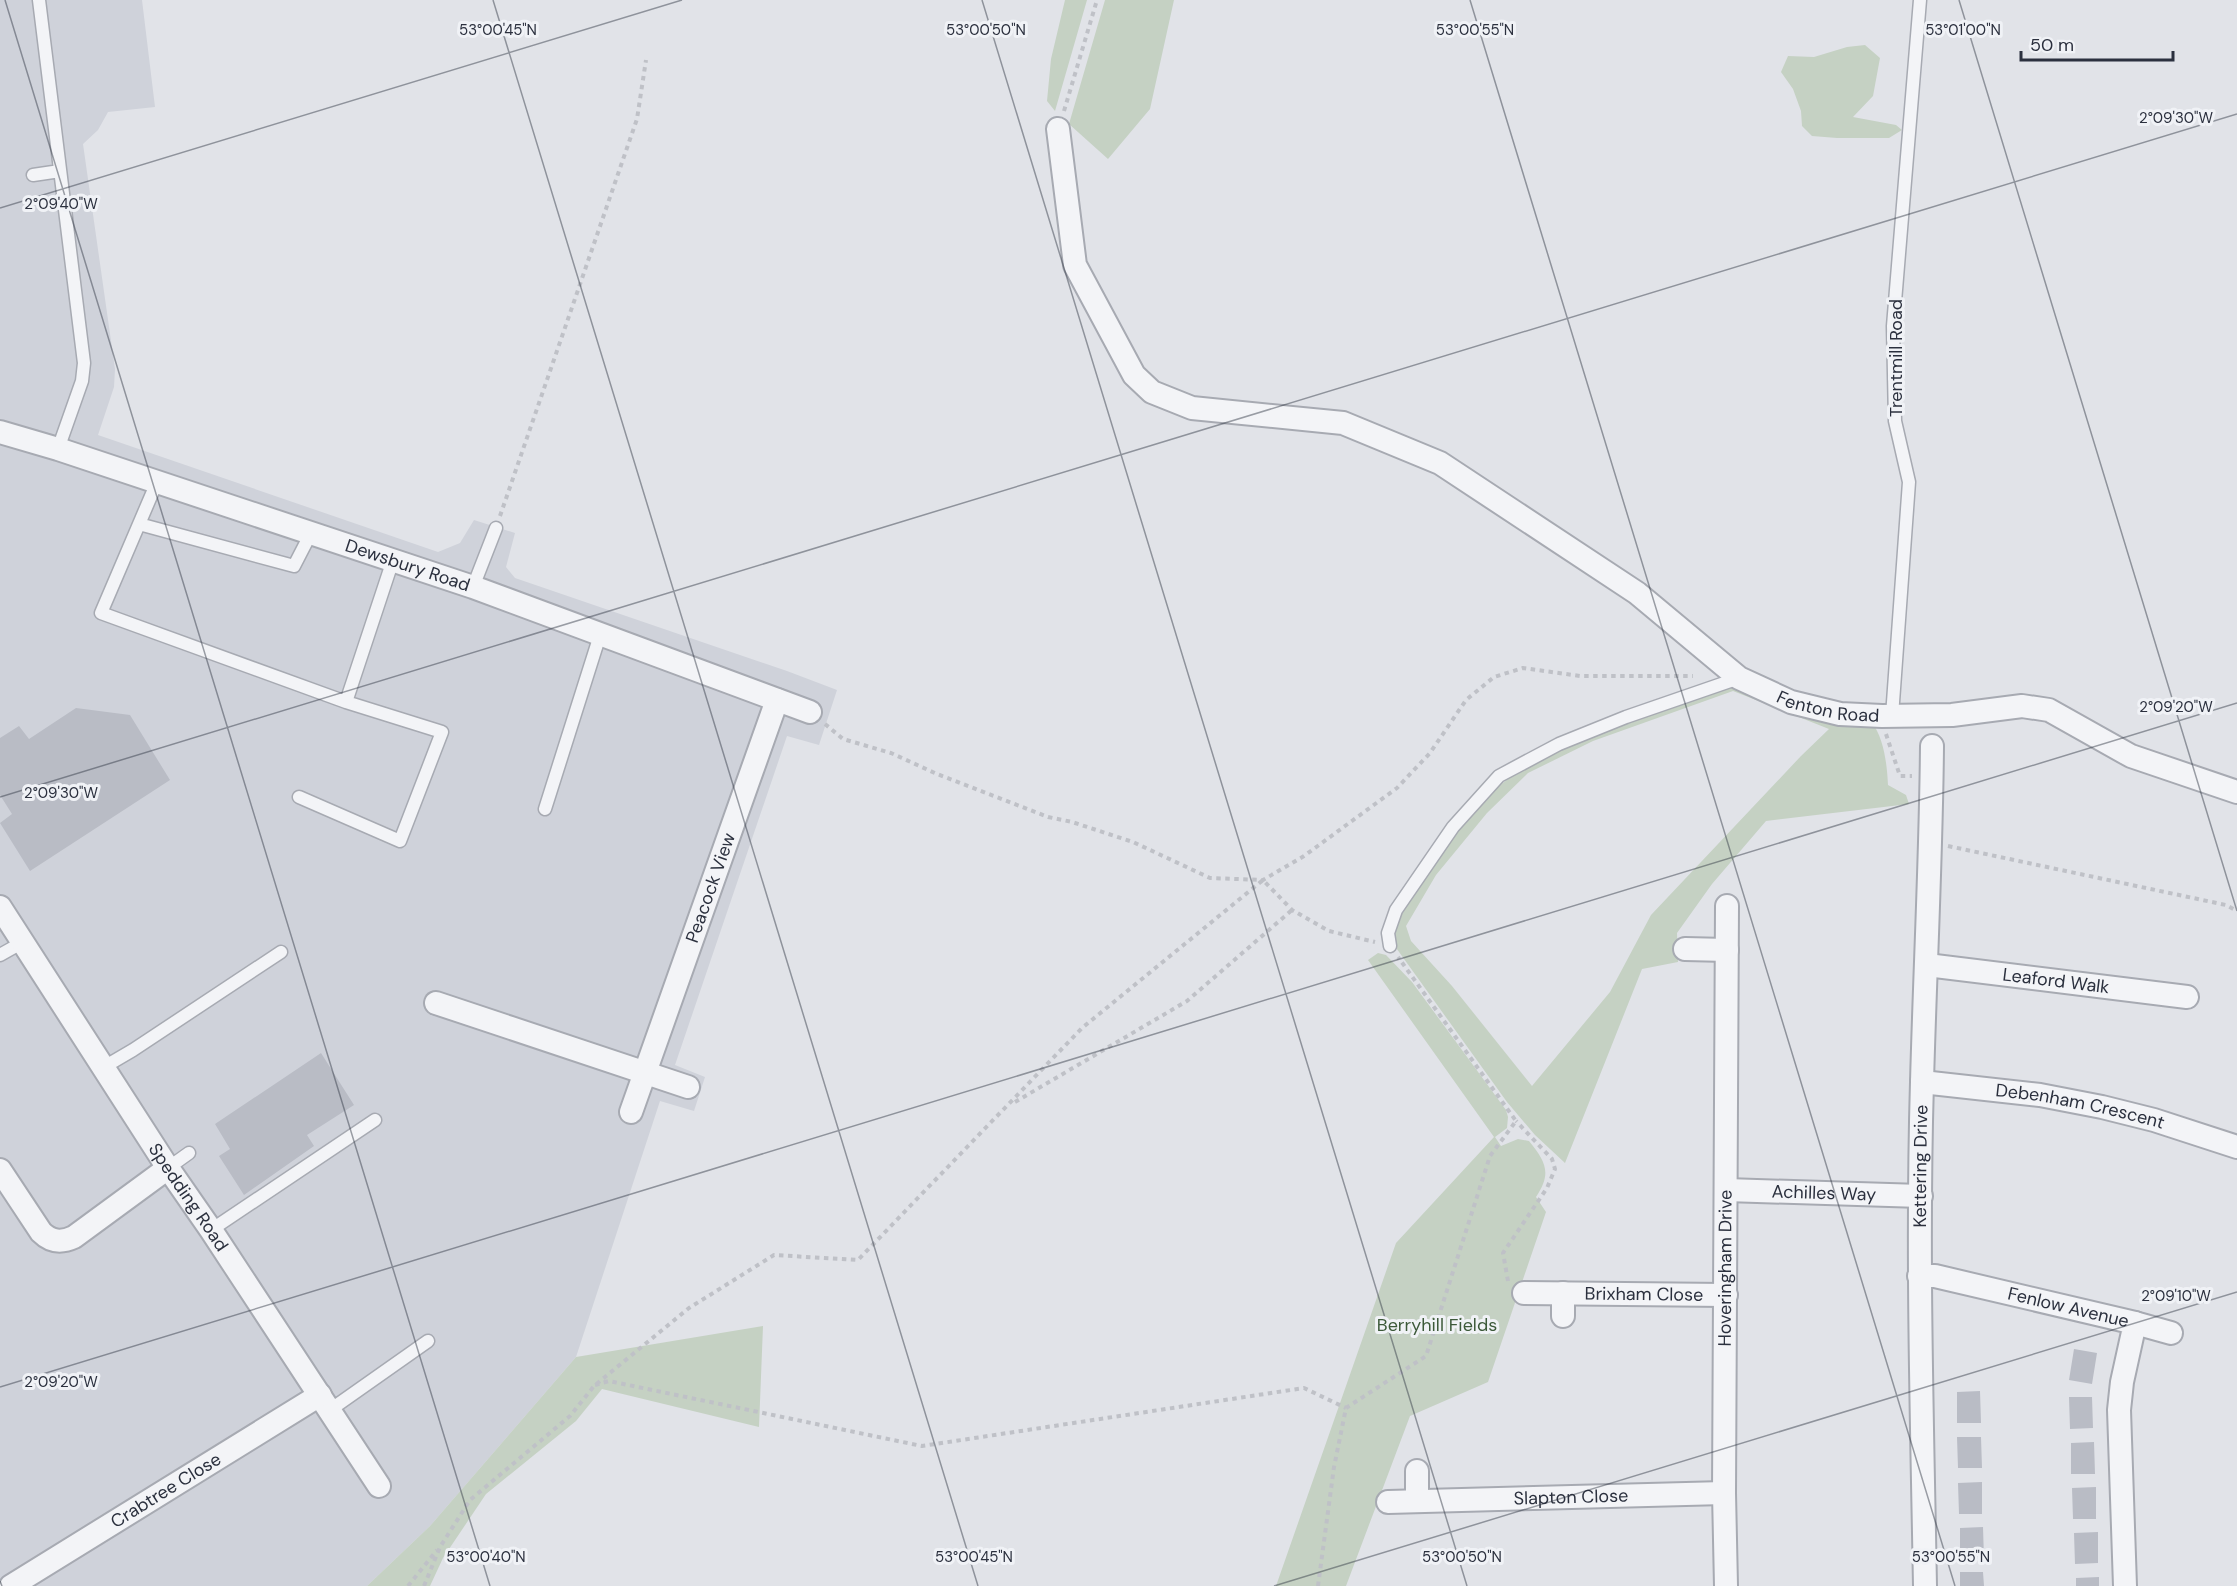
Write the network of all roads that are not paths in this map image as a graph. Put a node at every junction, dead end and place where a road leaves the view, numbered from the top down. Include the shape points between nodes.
1 (39, 0) edge
2 (1920, 0) edge
3 (1058, 129) road end
4 (60, 171) junction
5 (33, 175) dead end
6 (0, 432) edge
7 (58, 449) junction
8 (157, 482) junction
9 (139, 524) junction
10 (495, 528) road end
11 (311, 533) junction
12 (393, 560) junction
13 (473, 587) junction
14 (600, 635) junction
15 (1739, 678) junction
16 (777, 700) junction
17 (345, 702) junction
18 (810, 712) road end
19 (1887, 716) junction
20 (1932, 746) dead end
21 (2237, 792) edge
22 (299, 797) dead end
23 (545, 809) dead end
24 (1727, 906) dead end
25 (0, 907) edge
26 (23, 942) junction
27 (1390, 946) road end
28 (1685, 950) dead end
29 (1727, 950) junction
30 (281, 952) dead end
31 (0, 955) edge
32 (1927, 965) junction
33 (2187, 997) dead end
34 (436, 1003) dead end
35 (104, 1067) junction
36 (646, 1074) junction
37 (1922, 1082) junction
38 (688, 1087) dead end
39 (631, 1112) dead end
40 (375, 1120) dead end
41 (2237, 1147) edge
42 (189, 1153) dead end
43 (168, 1168) junction
44 (0, 1170) edge
45 (1726, 1190) junction
46 (1921, 1196) junction
47 (211, 1230) junction
48 (1919, 1276) junction
49 (1524, 1293) road end
50 (1726, 1295) junction
51 (2134, 1323) junction
52 (2171, 1333) dead end
53 (428, 1341) dead end
54 (325, 1403) junction
55 (1417, 1471) dead end
56 (379, 1486) dead end
57 (1724, 1493) junction
58 (1417, 1501) junction
59 (1388, 1502) dead end
60 (11, 1586) edge
61 (1726, 1586) edge
62 (1925, 1586) edge
63 (2125, 1586) edge

1 - 4 lane
2 - 19 lane, Trentmill Road via 1893,326 1895,421 1909,482
3 - 15 street, Fenton Road via 1075,265 1134,375 1152,392 1192,408 1343,423 1440,463 1637,592
4 - 5 lane
4 - 7 lane via 84,363 82,381
6 - 7 street, Dewsbury Road
7 - 8 street, Dewsbury Road
8 - 9 lane
8 - 11 street, Dewsbury Road
9 - 11 lane via 294,566
9 - 17 lane via 101,613
10 - 13 lane
11 - 12 street, Dewsbury Road
12 - 13 street, Dewsbury Road
12 - 17 lane
13 - 14 street, Dewsbury Road
14 - 16 street, Dewsbury Road
14 - 23 lane
15 - 19 street, Fenton Road via 1791,702 1840,714
15 - 27 lane via 1626,717 1560,744 1499,776 1453,826 1402,901 1388,933
16 - 18 street, Dewsbury Road
16 - 36 street, Peacock View
17 - 22 lane via 442,732 400,841
19 - 21 street, Fenton Road via 1952,715 2022,706 2049,710 2131,756
20 - 32 street, Kettering Drive
24 - 29 street, Hoveringham Drive
25 - 26 street, Spedding Road
26 - 31 lane
26 - 35 street, Spedding Road
28 - 29 street
29 - 45 street, Hoveringham Drive
30 - 35 lane
32 - 33 street, Leaford Walk
32 - 37 street, Kettering Drive
34 - 36 street
35 - 43 street, Spedding Road
36 - 38 street
36 - 39 street, Peacock View
37 - 41 street, Debenham Crescent via 2040,1095 2102,1107
37 - 46 street, Kettering Drive
40 - 47 lane
42 - 43 lane
43 - 44 street via 65,1241 47,1239
43 - 47 street, Spedding Road
45 - 46 street, Achilles Way
45 - 50 street, Hoveringham Drive
46 - 48 street, Kettering Drive
47 - 54 street, Spedding Road
48 - 51 street, Fenlow Avenue via 1935,1276
48 - 62 street, Kettering Drive
49 - 50 street, Brixham Close via 1563,1305
50 - 57 street, Hoveringham Drive
51 - 52 street
51 - 63 street, Fenlow Avenue via 2119,1410
53 - 54 lane
54 - 56 street, Spedding Road
54 - 60 street, Crabtree Close
55 - 58 street
57 - 58 street, Slapton Close
57 - 61 street, Hoveringham Drive
58 - 59 street, Slapton Close

